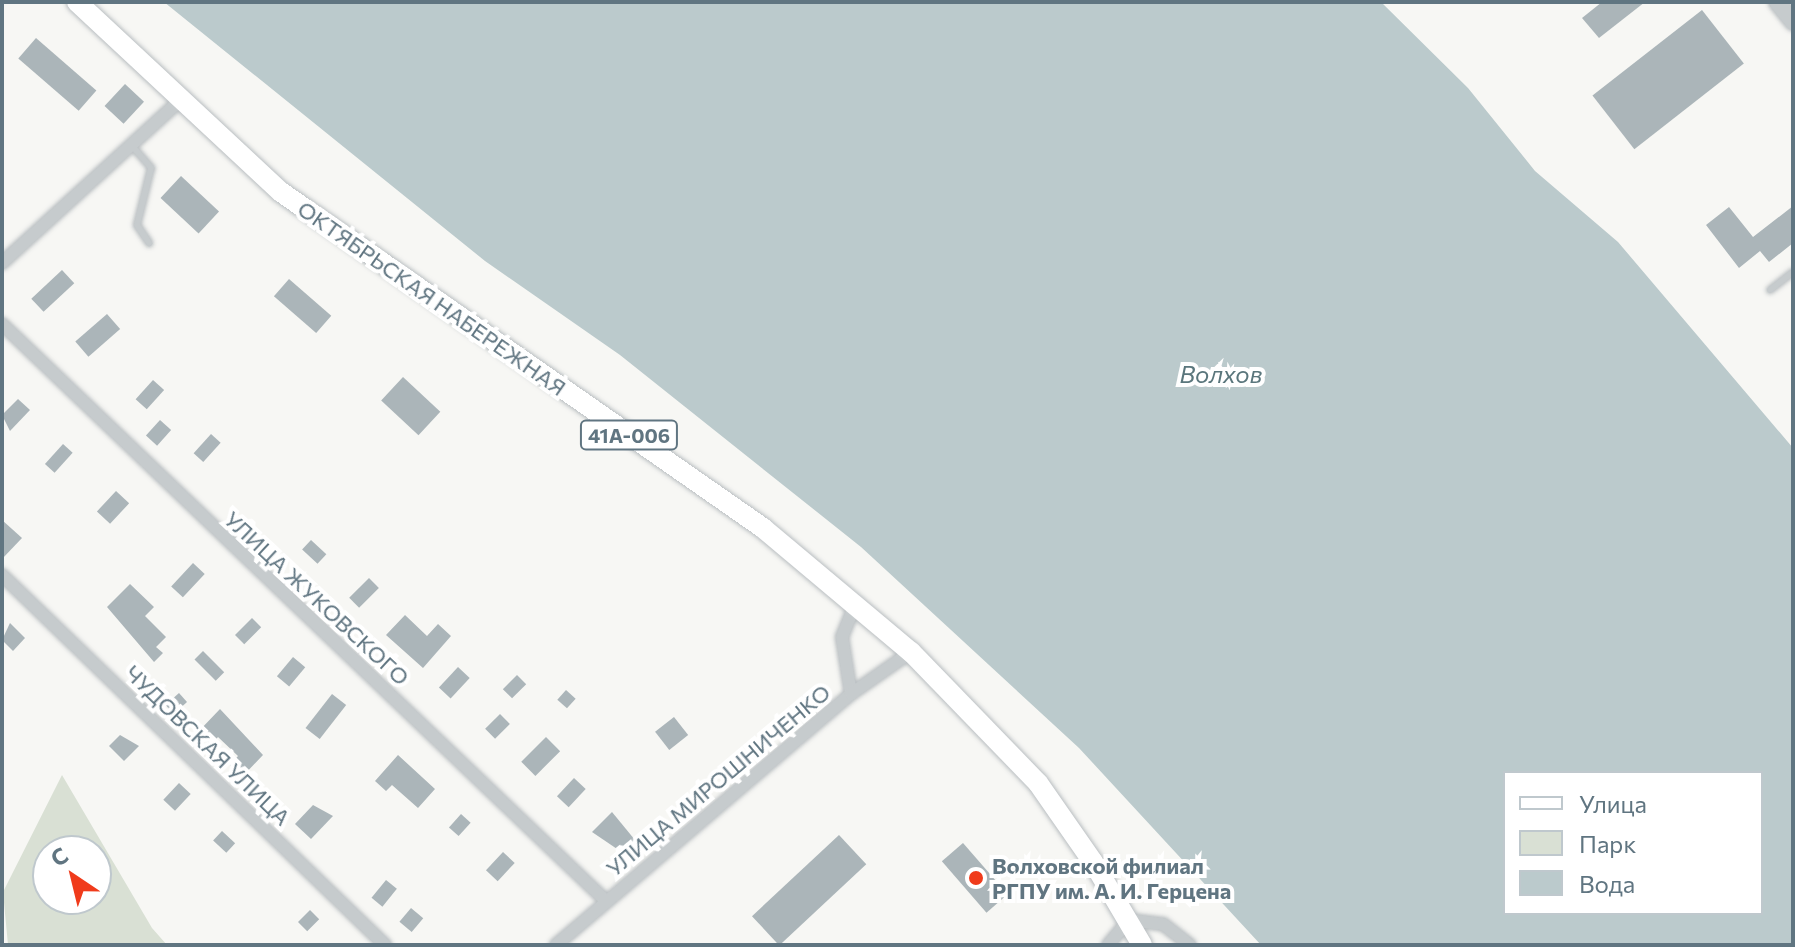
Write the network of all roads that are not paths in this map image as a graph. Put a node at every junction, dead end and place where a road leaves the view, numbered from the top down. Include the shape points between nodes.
1 (77, 2) edge
2 (1777, 2) edge
3 (1793, 22) edge
4 (183, 98) junction
5 (133, 147) junction
6 (149, 243) dead end
7 (2, 263) edge
8 (1793, 272) edge
9 (1770, 290) dead end
10 (2, 324) edge
11 (2, 575) edge
12 (855, 605) junction
13 (911, 652) junction
14 (851, 694) junction
15 (606, 901) junction
16 (1129, 920) junction
17 (385, 945) edge
18 (556, 945) edge
19 (1108, 945) edge
20 (1142, 945) edge
21 (1190, 945) edge

1 - 4 main road, ОКТЯБРЬСКАЯ НАБЕРЕЖНАЯ / 41А-006
2 - 3 street
4 - 5 street
4 - 12 main road, ОКТЯБРЬСКАЯ НАБЕРЕЖНАЯ / 41А-006 via 281,192 328,229 763,528
5 - 6 lane via 151,168 137,225
5 - 7 street
8 - 9 lane
10 - 15 street, УЛИЦА ЖУКОВСКОГО
11 - 17 street, ЧУДОВСКАЯ УЛИЦА
12 - 13 main road, ОКТЯБРЬСКАЯ НАБЕРЕЖНАЯ / 41А-006
12 - 14 street via 842,637
13 - 14 street, УЛИЦА МИРОШНИЧЕНКО
13 - 16 main road, ОКТЯБРЬСКАЯ НАБЕРЕЖНАЯ / 41А-006 via 1038,783
14 - 15 street, УЛИЦА МИРОШНИЧЕНКО
15 - 18 street, УЛИЦА МИРОШНИЧЕНКО
16 - 19 street
16 - 20 main road, 41А-006
16 - 21 street via 1163,924

